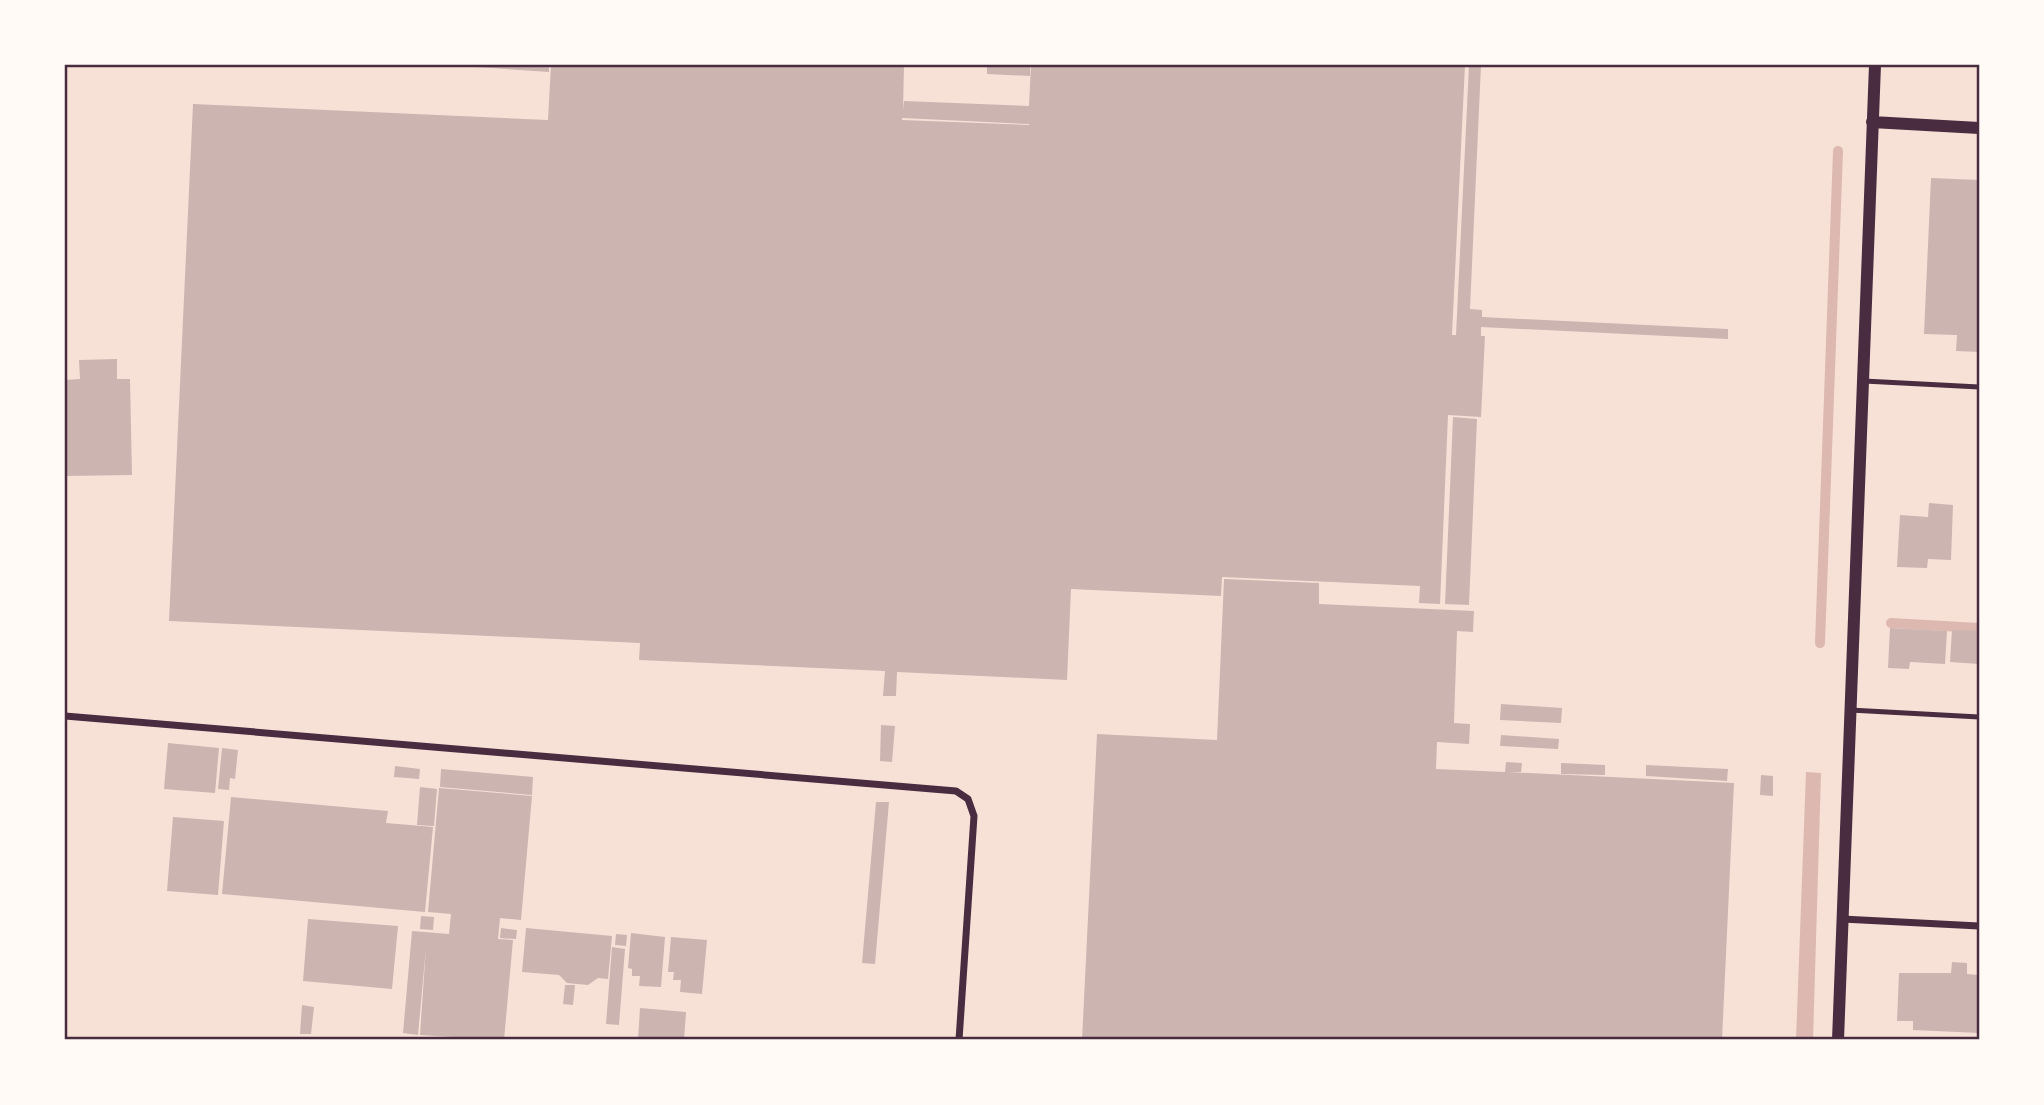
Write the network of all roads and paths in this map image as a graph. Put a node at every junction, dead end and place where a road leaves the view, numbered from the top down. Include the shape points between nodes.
1 (1875, 65) edge
2 (1872, 122) junction
3 (1979, 128) edge
4 (1863, 381) junction
5 (1979, 387) edge
6 (1850, 710) junction
7 (65, 716) edge
8 (1979, 717) edge
9 (1842, 919) junction
10 (1979, 926) edge
11 (959, 1040) edge
12 (1838, 1040) edge

1 - 2 street
2 - 3 street
2 - 4 street
4 - 5 lane
4 - 6 street
6 - 8 lane
6 - 9 street
7 - 11 street via 956,791 968,799 974,816
9 - 10 street
9 - 12 street

